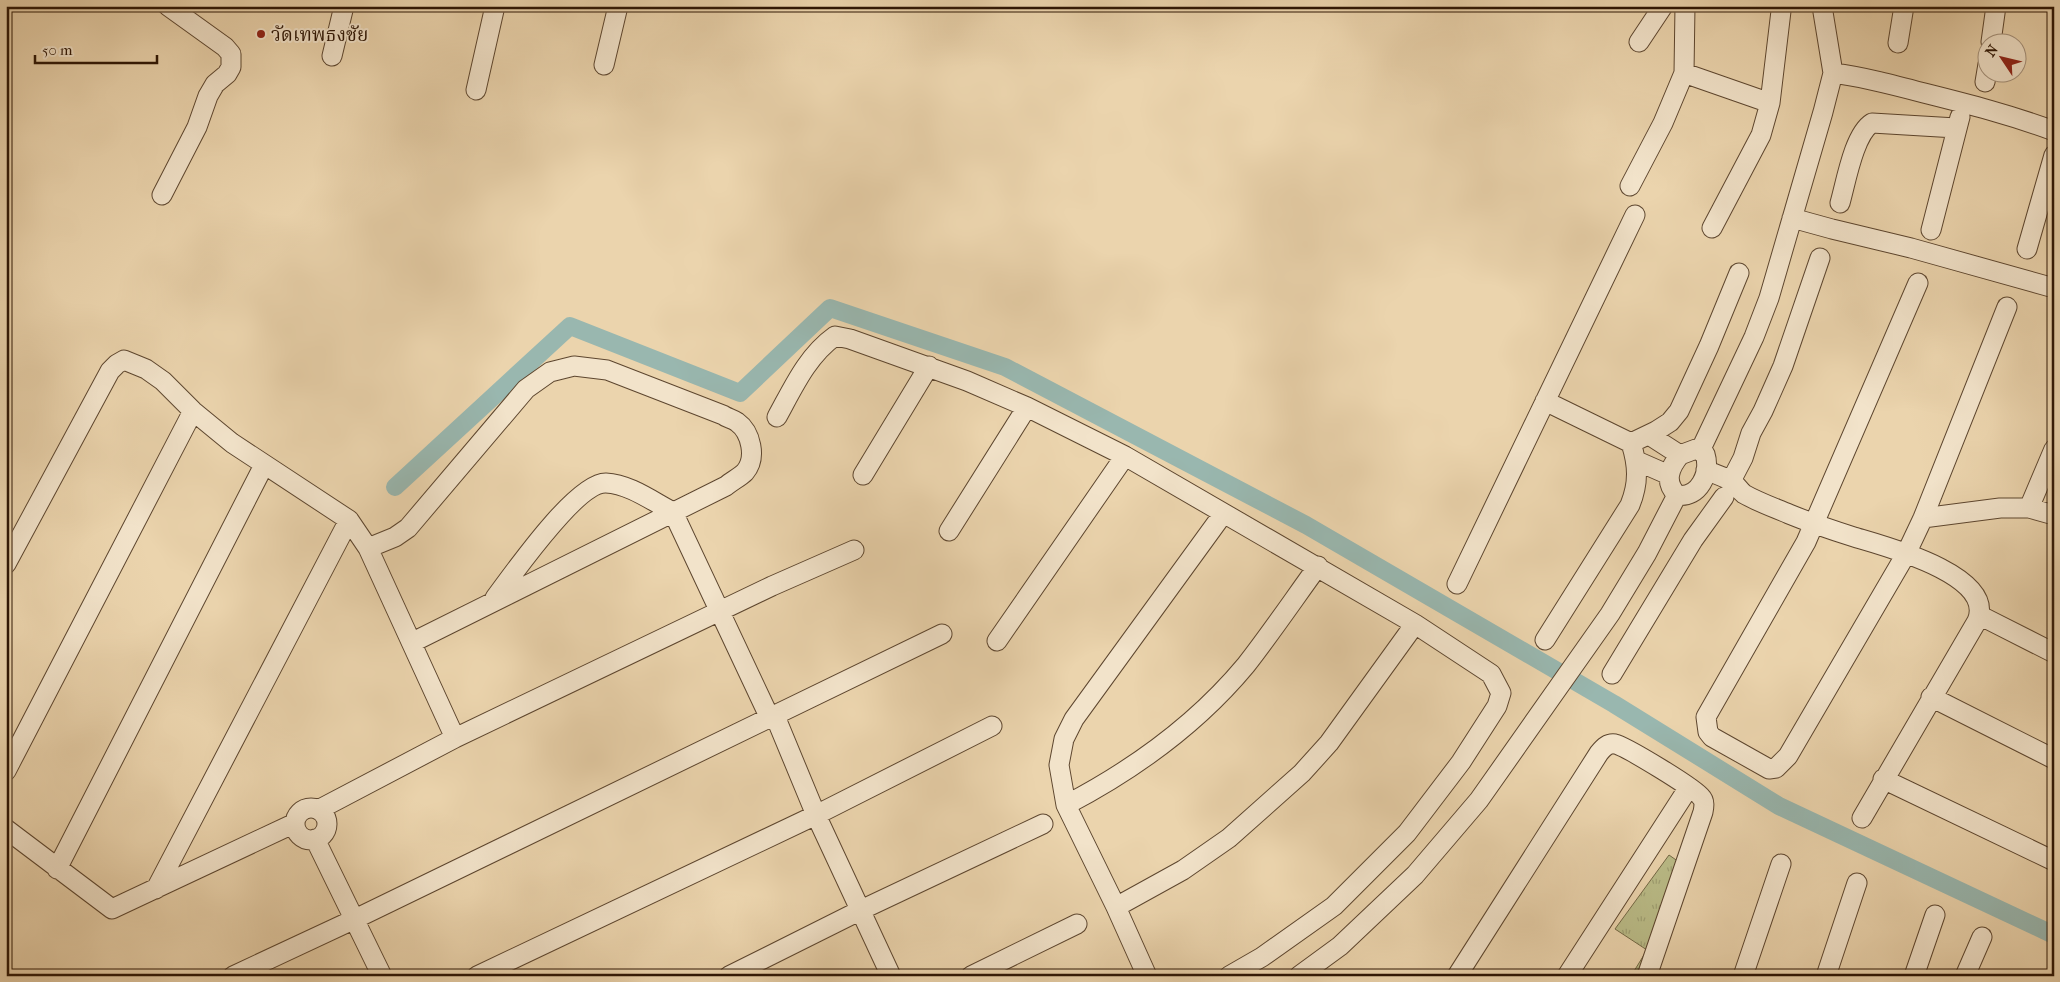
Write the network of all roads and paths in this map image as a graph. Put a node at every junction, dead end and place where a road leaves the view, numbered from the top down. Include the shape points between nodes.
1 (168, 6) edge
2 (344, 6) edge
3 (495, 6) edge
4 (618, 6) edge
5 (1663, 6) edge
6 (1685, 6) edge
7 (1822, 6) edge
8 (1904, 6) edge
9 (1996, 6) edge
10 (1781, 11) dead end
11 (1992, 32) edge
12 (1639, 42) dead end
13 (1898, 43) dead end
14 (332, 56) dead end
15 (604, 65) dead end
16 (1684, 73) junction
17 (1833, 73) junction
18 (476, 90) dead end
19 (1770, 103) junction
20 (1965, 103) junction
21 (1956, 128) junction
22 (2054, 131) edge
23 (2054, 155) edge
24 (1630, 186) dead end
25 (162, 195) dead end
26 (1840, 203) dead end
27 (1635, 215) dead end
28 (1792, 218) junction
29 (1712, 228) dead end
30 (1931, 230) dead end
31 (2027, 249) dead end
32 (1820, 258) dead end
33 (1739, 273) dead end
34 (1918, 283) dead end
35 (2054, 288) edge
36 (2008, 307) dead end
37 (929, 366) junction
38 (1545, 401) junction
39 (1027, 407) junction
40 (193, 411) junction
41 (777, 417) dead end
42 (1649, 435) junction
43 (1631, 443) junction
44 (2054, 449) edge
45 (1700, 451) junction
46 (1680, 454) junction
47 (1125, 456) junction
48 (1637, 461) junction
49 (264, 465) junction
50 (863, 475) dead end
51 (1669, 475) junction
52 (1703, 478) junction
53 (1732, 490) junction
54 (1677, 495) junction
55 (2029, 508) junction
56 (673, 512) junction
57 (1224, 514) junction
58 (2054, 515) edge
59 (1923, 518) junction
60 (349, 520) junction
61 (1813, 523) junction
62 (949, 531) dead end
63 (368, 548) junction
64 (854, 550) dead end
65 (1906, 554) junction
66 (6, 564) edge
67 (1318, 566) junction
68 (1456, 584) dead end
69 (491, 603) junction
70 (719, 611) junction
71 (1979, 615) junction
72 (1415, 624) junction
73 (942, 634) dead end
74 (1545, 640) dead end
75 (997, 641) dead end
76 (413, 642) junction
77 (2054, 653) edge
78 (1612, 674) dead end
79 (1931, 697) junction
80 (775, 716) junction
81 (992, 726) dead end
82 (455, 738) junction
83 (2054, 759) edge
84 (6, 771) edge
85 (1883, 779) junction
86 (1689, 788) junction
87 (1066, 805) junction
88 (318, 810) junction
89 (816, 815) junction
90 (1862, 818) dead end
91 (295, 823) junction
92 (1043, 824) dead end
93 (6, 829) edge
94 (315, 839) junction
95 (2054, 861) edge
96 (1781, 864) dead end
97 (57, 869) junction
98 (1857, 883) dead end
99 (156, 889) junction
100 (1116, 907) junction
101 (861, 910) junction
102 (1935, 915) dead end
103 (355, 919) junction
104 (1077, 924) dead end
105 (1982, 937) dead end
106 (233, 976) edge
107 (382, 976) edge
108 (477, 976) edge
109 (729, 976) edge
110 (891, 976) edge
111 (971, 976) edge
112 (1147, 976) edge
113 (1228, 976) edge
114 (1299, 976) edge
115 (1457, 976) edge
116 (1567, 976) edge
117 (1647, 976) edge
118 (1743, 976) edge
119 (1826, 976) edge
120 (1914, 976) edge
121 (1965, 976) edge

1 - 25 street via 225,47 232,61 227,74 215,84 208,96
2 - 14 street
3 - 18 street
4 - 15 street
5 - 12 street
6 - 16 street
7 - 17 street
8 - 13 street
9 - 11 street
10 - 19 street
16 - 19 street
16 - 24 street via 1663,123
17 - 20 street
17 - 28 street
19 - 29 street via 1761,135
20 - 21 street
20 - 22 street
21 - 26 street via 1872,123 1865,127 1858,140
21 - 30 street
23 - 31 street
27 - 38 street
28 - 35 street
28 - 45 street via 1754,338
32 - 53 street via 1783,366 1751,433
33 - 42 street via 1679,411 1670,422
34 - 61 street
36 - 59 street
37 - 39 street
37 - 41 street via 835,336 820,346 807,364
37 - 50 street
38 - 43 street
38 - 68 street
39 - 47 street
39 - 62 street
40 - 49 street
40 - 66 street via 146,369 124,360 117,364 110,371
40 - 84 street
42 - 43 street
42 - 46 street
43 - 48 street
44 - 55 street
45 - 46 street via 1696,449
45 - 52 street via 1707,460
46 - 51 street
47 - 57 street
47 - 75 street
48 - 51 street
48 - 74 street via 1636,491 1630,505
49 - 60 street
49 - 97 street
51 - 54 street via 1668,483
52 - 53 street
52 - 54 street via 1692,493
53 - 61 street
53 - 78 street via 1693,540
54 - 114 street via 1610,614 1478,800 1415,875 1340,946
55 - 58 street
55 - 59 street via 2000,508
56 - 63 street via 726,486 745,471 752,451 748,435 738,423 723,415 607,370 574,366 550,372 526,388 408,528
56 - 69 street
56 - 69 street via 617,485 603,483 586,491 568,506
56 - 70 street
57 - 67 street
57 - 87 street via 1074,719 1064,739 1059,765
59 - 65 street
60 - 63 street
60 - 99 street
61 - 65 street
61 - 65 street via 1806,542 1706,716 1712,737 1769,768 1776,768 1788,756
63 - 76 street
64 - 70 street
65 - 71 street via 1960,580 1974,593 1979,603
67 - 72 street
67 - 87 street via 1245,665 1202,710 1141,760
69 - 76 street
70 - 80 street via 767,712
70 - 82 street
71 - 77 street
71 - 79 street
72 - 100 street via 1329,743 1302,773 1229,838 1183,870
72 - 113 street via 1491,674 1501,693 1497,706 1461,762 1406,833 1334,906 1262,957
73 - 80 street
76 - 82 street
79 - 83 street
79 - 85 street
80 - 89 street
80 - 103 street
81 - 89 street
82 - 88 street
85 - 90 street
85 - 95 street
86 - 115 street via 1623,747 1612,744 1603,748
86 - 116 street
86 - 117 street via 1702,798 1703,812
87 - 100 street
88 - 91 street via 303,810
88 - 94 street via 327,821 322,836
89 - 101 street
89 - 108 street
91 - 94 street via 301,836
91 - 99 street
92 - 101 street
93 - 97 street
94 - 103 street
96 - 118 street
97 - 99 street via 108,909 116,909
98 - 119 street
100 - 112 street
101 - 109 street
101 - 110 street
102 - 120 street
103 - 106 street
103 - 107 street
104 - 111 street
105 - 121 street

